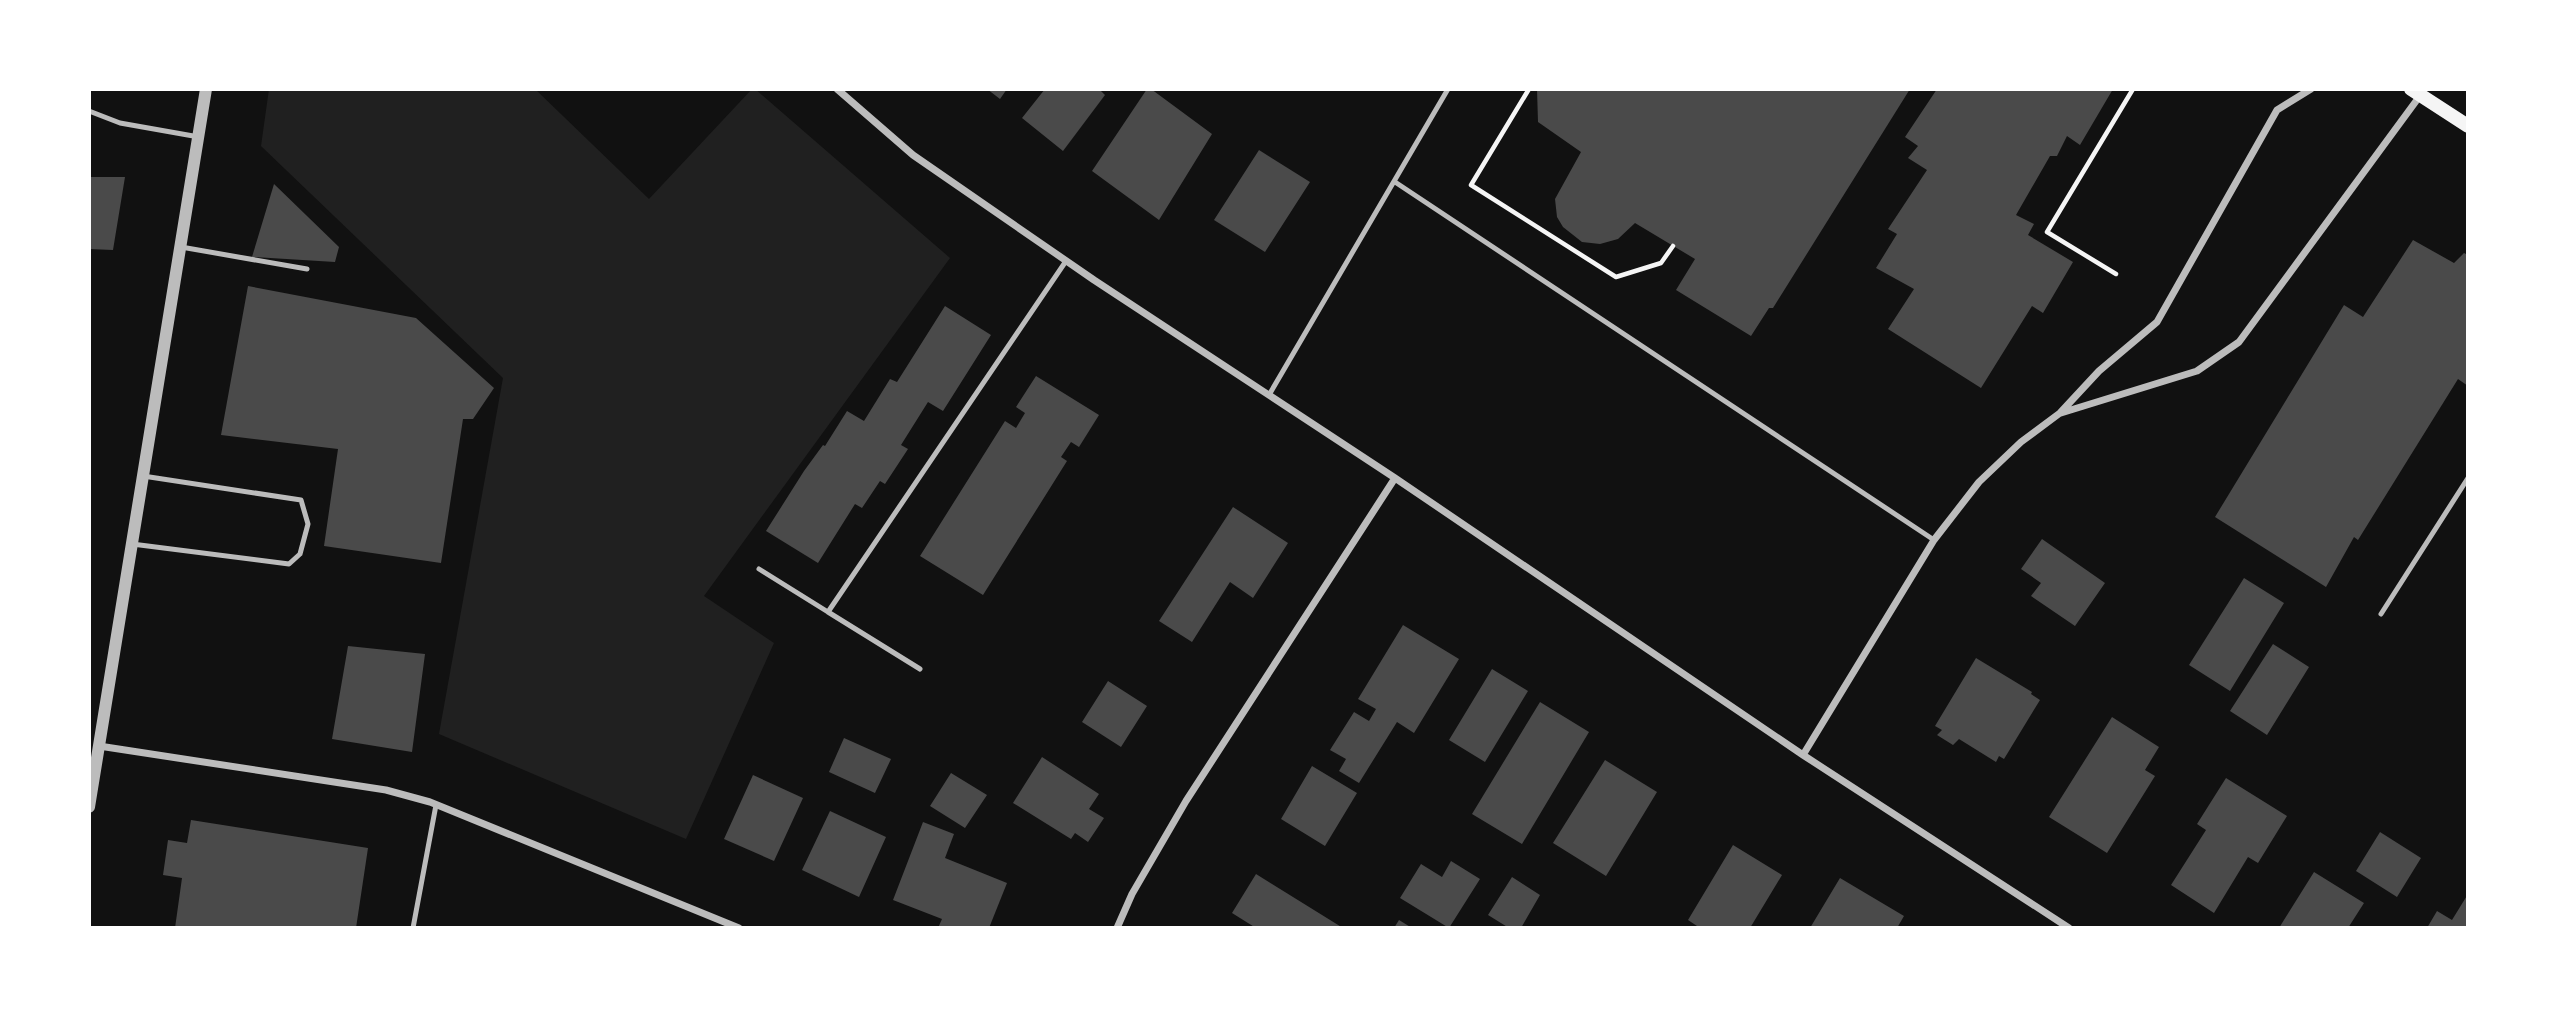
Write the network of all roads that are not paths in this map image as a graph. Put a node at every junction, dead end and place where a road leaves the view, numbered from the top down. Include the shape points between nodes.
1 (206, 89) edge
2 (838, 89) edge
3 (1448, 89) edge
4 (2311, 89) edge
5 (2418, 92) edge
6 (89, 111) edge
7 (2468, 126) edge
8 (199, 137) junction
9 (1395, 182) junction
10 (181, 247) junction
11 (1066, 261) junction
12 (307, 270) dead end
13 (1269, 395) junction
14 (2060, 413) junction
15 (143, 476) junction
16 (1395, 478) junction
17 (2468, 478) edge
18 (1934, 540) junction
19 (132, 544) junction
20 (758, 569) dead end
21 (828, 612) junction
22 (2381, 614) dead end
23 (920, 669) dead end
24 (99, 746) junction
25 (1803, 755) junction
26 (436, 805) junction
27 (89, 807) edge
28 (413, 928) edge
29 (739, 928) edge
30 (1116, 928) edge
31 (2069, 928) edge

1 - 8 street
2 - 11 street via 913,155
3 - 9 lane
4 - 14 street via 2277,110 2157,323 2099,371
5 - 7 main road
5 - 14 street via 2239,342 2197,371
6 - 8 lane via 120,123
8 - 10 street
9 - 13 lane
9 - 18 lane
10 - 12 lane
10 - 15 street
11 - 13 street
11 - 21 lane
13 - 16 street
14 - 18 street via 1979,482
15 - 19 street
15 - 19 lane via 301,500 308,524 300,554 289,564
16 - 25 street
16 - 30 street via 1186,801
17 - 22 lane
18 - 25 street
19 - 24 street
20 - 21 lane
21 - 23 lane
24 - 26 street via 386,790
24 - 27 street
25 - 31 street
26 - 28 lane
26 - 29 street

